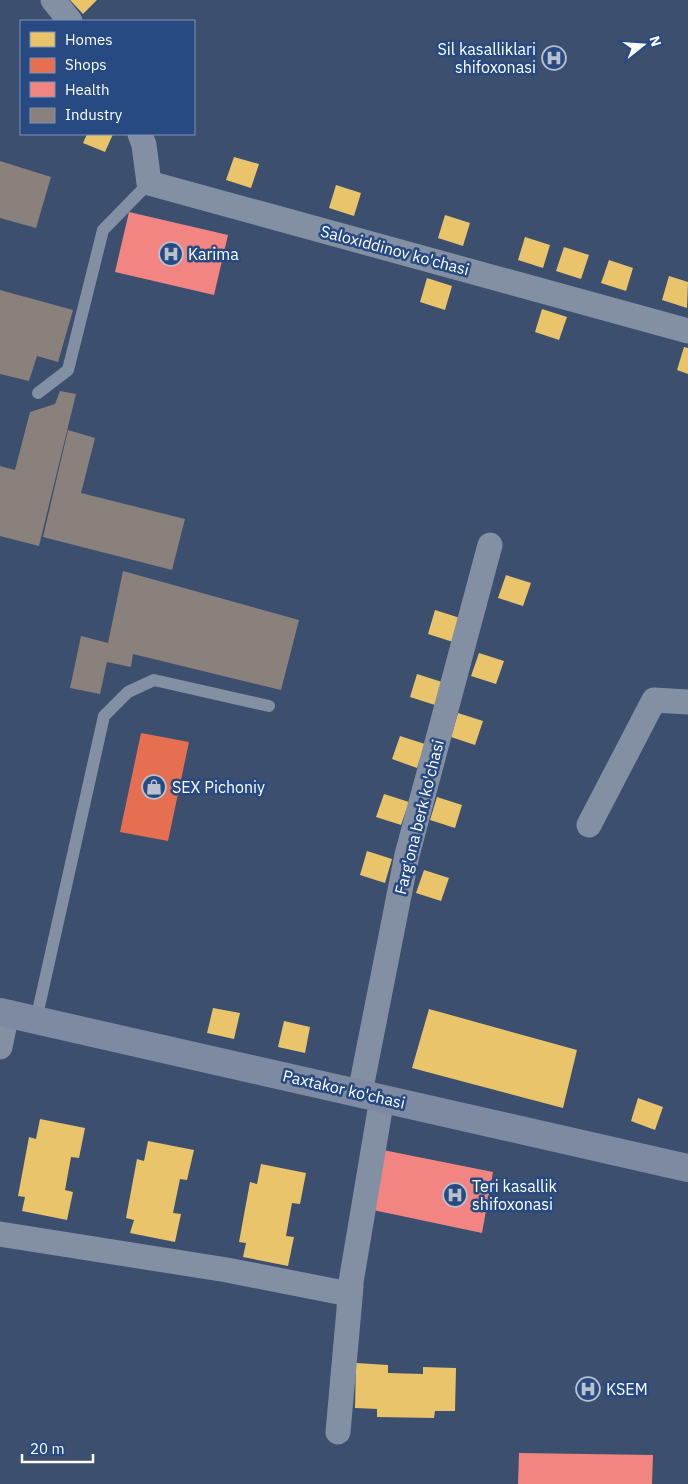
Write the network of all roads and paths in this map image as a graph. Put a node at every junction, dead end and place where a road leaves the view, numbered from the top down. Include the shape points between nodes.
1 (52, 0) edge
2 (69, 20) edge
3 (140, 135) edge
4 (149, 183) junction
5 (688, 331) edge
6 (38, 393) dead end
7 (490, 545) dead end
8 (688, 702) edge
9 (269, 706) dead end
10 (589, 825) dead end
11 (3, 1012) edge
12 (36, 1020) junction
13 (0, 1047) edge
14 (371, 1095) junction
15 (688, 1168) edge
16 (0, 1234) edge
17 (351, 1287) junction
18 (338, 1432) dead end

1 - 2 street
3 - 4 street
4 - 5 street, Saloxiddinov ko'chasi
4 - 6 lane via 103,230 68,370
7 - 14 street, Farg'ona berk ko'chasi via 407,855
8 - 10 street via 654,700
9 - 12 lane via 154,680 128,692 104,716
11 - 12 street, Paxtakor ko'chasi
11 - 13 street
12 - 14 street, Paxtakor ko'chasi
14 - 15 street, Paxtakor ko'chasi
14 - 17 street, Farg'ona berk ko'chasi
16 - 17 street via 227,1270 349,1294
17 - 18 street, Farg'ona berk ko'chasi

